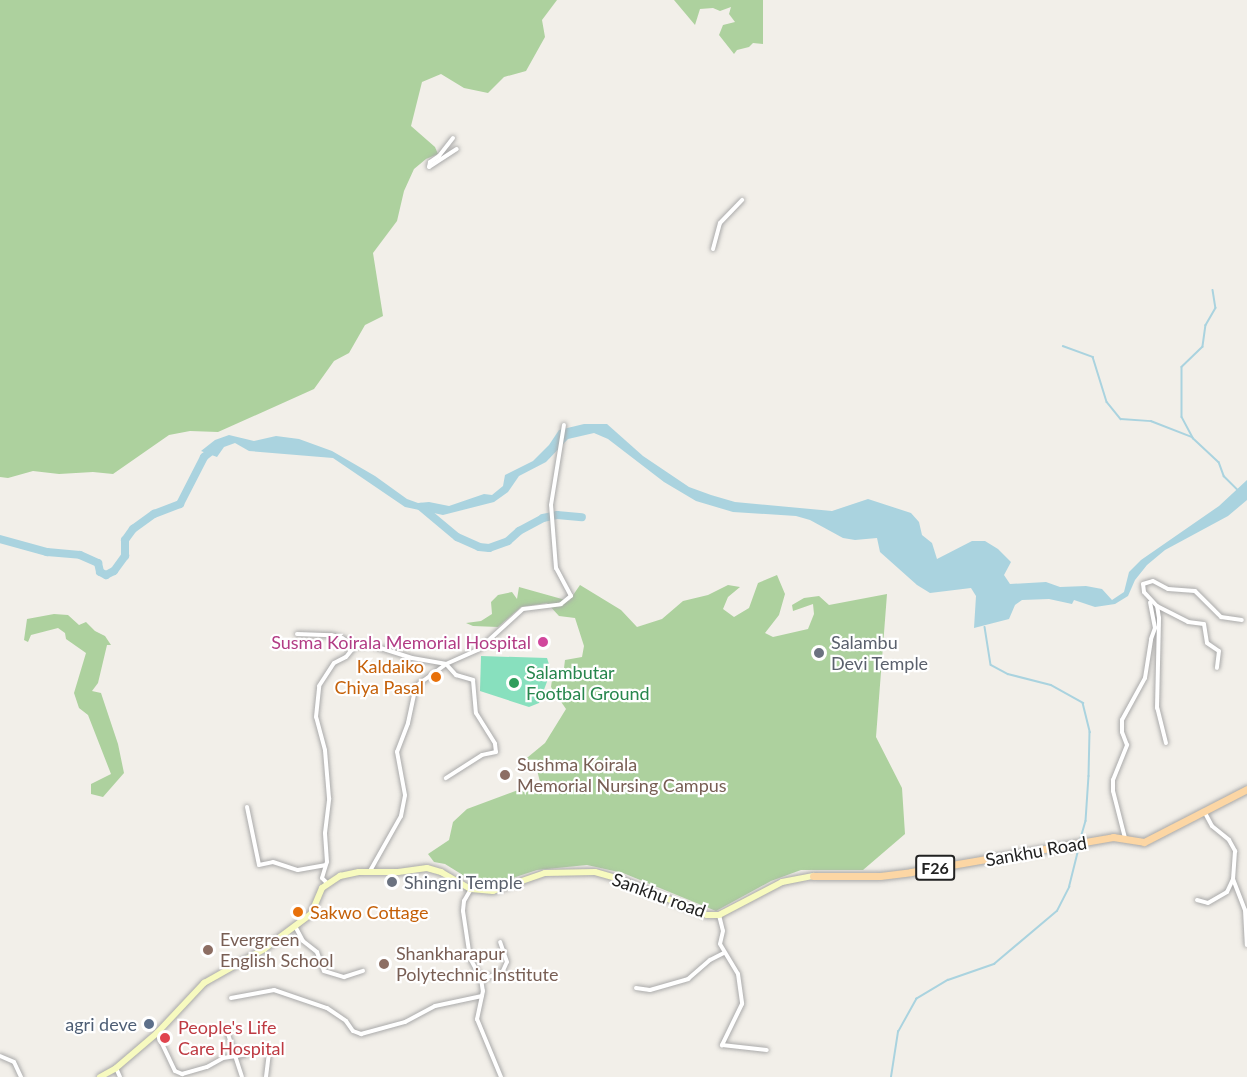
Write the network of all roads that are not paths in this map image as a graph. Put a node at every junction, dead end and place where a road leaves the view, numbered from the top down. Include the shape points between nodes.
1 (453, 138) dead end
2 (457, 149) dead end
3 (742, 200) dead end
4 (712, 249) dead end
5 (564, 425) dead end
6 (1150, 601) junction
7 (1157, 606) junction
8 (1242, 620) dead end
9 (297, 634) dead end
10 (355, 646) junction
11 (446, 664) junction
12 (1217, 668) dead end
13 (1166, 743) dead end
14 (446, 778) dead end
15 (1247, 789) edge
16 (247, 807) dead end
17 (1203, 810) junction
18 (1125, 838) junction
19 (325, 865) junction
20 (370, 871) junction
21 (813, 876) joint
22 (1233, 879) junction
23 (327, 883) junction
24 (471, 889) junction
25 (1197, 900) dead end
26 (719, 915) junction
27 (295, 926) junction
28 (500, 942) dead end
29 (1247, 945) edge
30 (724, 953) junction
31 (363, 971) dead end
32 (481, 979) junction
33 (636, 988) dead end
34 (482, 996) junction
35 (231, 998) dead end
36 (227, 1032) dead end
37 (157, 1033) junction
38 (767, 1050) dead end
39 (269, 1053) dead end
40 (247, 1054) dead end
41 (0, 1056) edge
42 (236, 1057) junction
43 (116, 1068) junction
44 (21, 1077) edge
45 (100, 1077) edge
46 (120, 1077) edge
47 (242, 1077) edge
48 (266, 1077) edge
49 (501, 1077) edge

1 - 2 street via 429,166
3 - 4 street via 720,223
5 - 11 street via 551,512 556,568 570,598 554,606 524,609 479,649
6 - 7 street
6 - 8 street via 1142,586 1153,581 1168,589 1195,591 1221,617
6 - 18 street via 1155,627 1145,678 1122,720 1127,745 1113,780
7 - 12 street via 1188,622 1204,624 1207,643 1219,651
7 - 13 street via 1161,628 1157,647 1157,708
9 - 10 street via 331,635
10 - 11 street via 380,646 412,658
10 - 19 street via 334,663 319,686 316,717 325,750 329,798
11 - 14 street via 456,675 473,680 476,712 496,752 482,755
11 - 20 street via 414,689 408,723 397,752 405,795 401,816
15 - 17 main road, Sankhu Road / F26
16 - 19 street via 259,865 273,861 298,870
17 - 18 main road, Sankhu Road / F26 via 1144,842
17 - 22 street via 1212,826 1233,847
18 - 21 main road, Sankhu Road / F26 via 880,876
19 - 23 street via 322,878
20 - 23 main road via 348,873
20 - 24 main road via 391,873 428,868
21 - 26 main road, Sankhu road / F26 via 782,882
22 - 25 street via 1227,892 1208,903
22 - 29 street via 1245,910
23 - 27 main road via 314,912
24 - 26 main road, Sankhu road via 493,891 545,873 595,872 707,915
24 - 32 street via 463,911 470,958
26 - 30 street
27 - 31 street via 303,941 317,952 324,971 344,977
27 - 37 main road via 264,949 204,983
28 - 32 street via 507,962 502,973
30 - 33 street via 688,979 650,990
30 - 38 street via 738,974 742,1004 722,1045
32 - 34 street
34 - 35 street via 435,1006 405,1022 361,1034 327,1008 274,990
34 - 49 street via 477,1019
36 - 42 street
37 - 42 street via 178,1073 195,1072 220,1059
37 - 43 main road
39 - 48 street
40 - 42 street
41 - 44 street via 14,1062
42 - 47 street
43 - 45 main road
43 - 46 street

